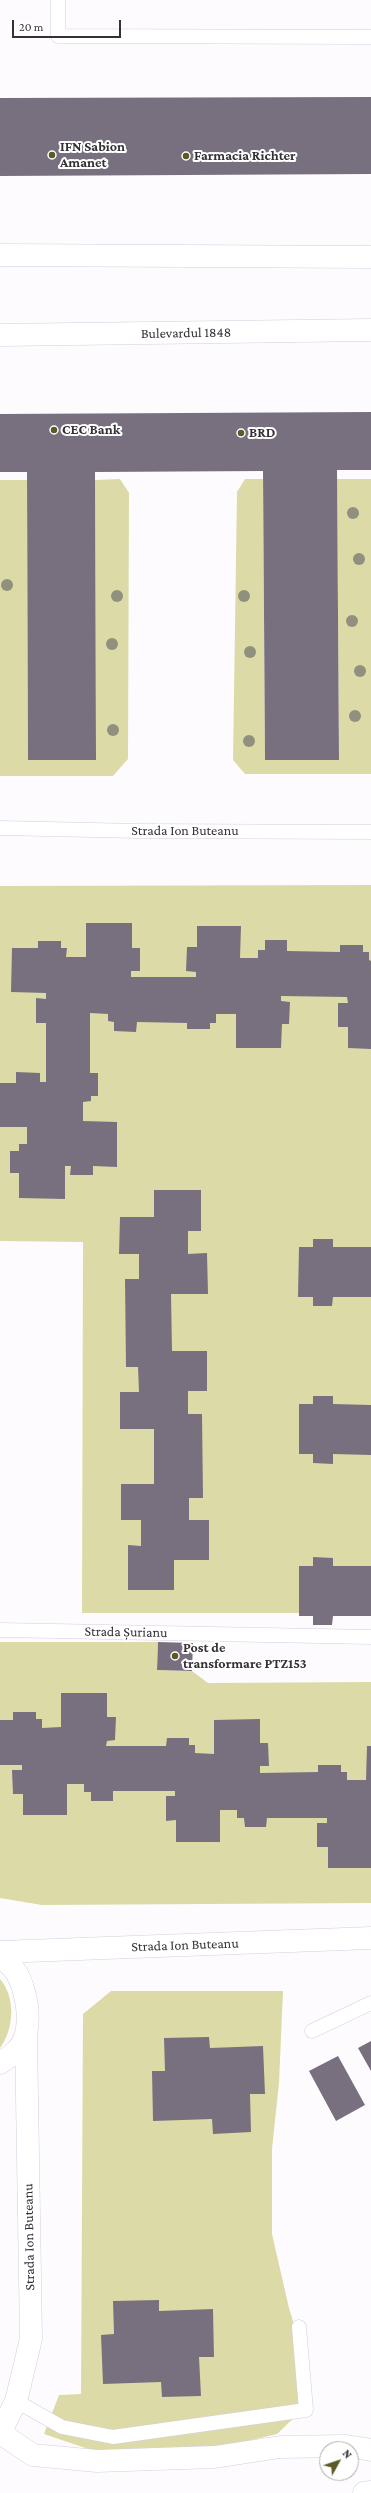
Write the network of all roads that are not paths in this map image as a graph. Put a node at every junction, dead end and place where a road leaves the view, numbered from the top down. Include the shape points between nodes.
1 (58, 0) edge
2 (371, 37) edge
3 (0, 255) edge
4 (371, 257) edge
5 (371, 330) edge
6 (0, 335) edge
7 (0, 828) edge
8 (371, 832) edge
9 (0, 1630) edge
10 (371, 1637) edge
11 (371, 1938) edge
12 (0, 1952) edge
13 (0, 1958) edge
14 (371, 2003) edge
15 (312, 2031) dead end
16 (26, 2035) junction
17 (0, 2063) edge
18 (299, 2327) dead end
19 (16, 2402) junction
20 (0, 2433) edge
21 (371, 2450) edge
22 (371, 2492) edge
23 (364, 2493) edge

1 - 2 lane via 58,36
3 - 4 street
5 - 6 street, Bulevardul 1848
7 - 8 lane, Strada Ion Buteanu
9 - 10 lane, Strada Șurianu
11 - 12 street, Strada Ion Buteanu
13 - 16 street, Strada Ion Buteanu via 7,1961 17,1974 24,1992
14 - 15 lane
16 - 17 street via 15,2053
16 - 19 street, Strada Ion Buteanu via 31,2339
18 - 19 lane via 306,2410 113,2437 62,2427
19 - 20 street, Strada Ion Buteanu
20 - 21 street via 33,2455 97,2462 215,2457 280,2447 346,2446
22 - 23 street

